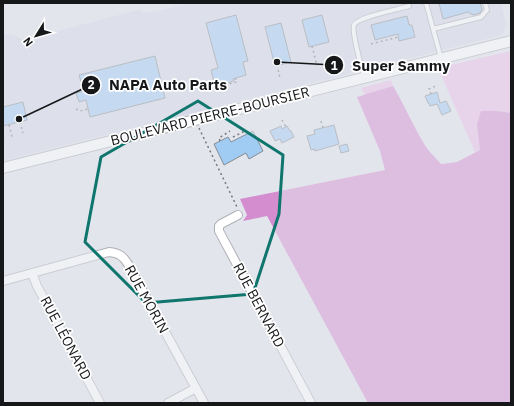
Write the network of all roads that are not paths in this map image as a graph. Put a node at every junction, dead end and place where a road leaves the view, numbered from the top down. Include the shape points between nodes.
1 (426, 3) edge
2 (485, 3) edge
3 (410, 6) dead end
4 (433, 29) junction
5 (511, 41) edge
6 (441, 58) junction
7 (364, 77) junction
8 (3, 168) edge
9 (238, 215) road end
10 (32, 273) junction
11 (3, 281) edge
12 (196, 388) junction
13 (100, 403) edge
14 (168, 403) edge
15 (204, 403) edge
16 (311, 403) edge

1 - 4 lane
2 - 4 lane via 487,10 481,17
3 - 7 lane via 365,18 354,25
4 - 6 lane
5 - 6 street, BOULEVARD PIERRE-BOURSIER
6 - 7 street, BOULEVARD PIERRE-BOURSIER
7 - 8 street, BOULEVARD PIERRE-BOURSIER
9 - 16 street, RUE BERNARD via 219,226 219,231
10 - 11 street, RUE MORIN
10 - 12 street, RUE MORIN via 110,252 122,256
10 - 13 street, RUE LÉONARD
12 - 14 street
12 - 15 street, RUE MORIN

